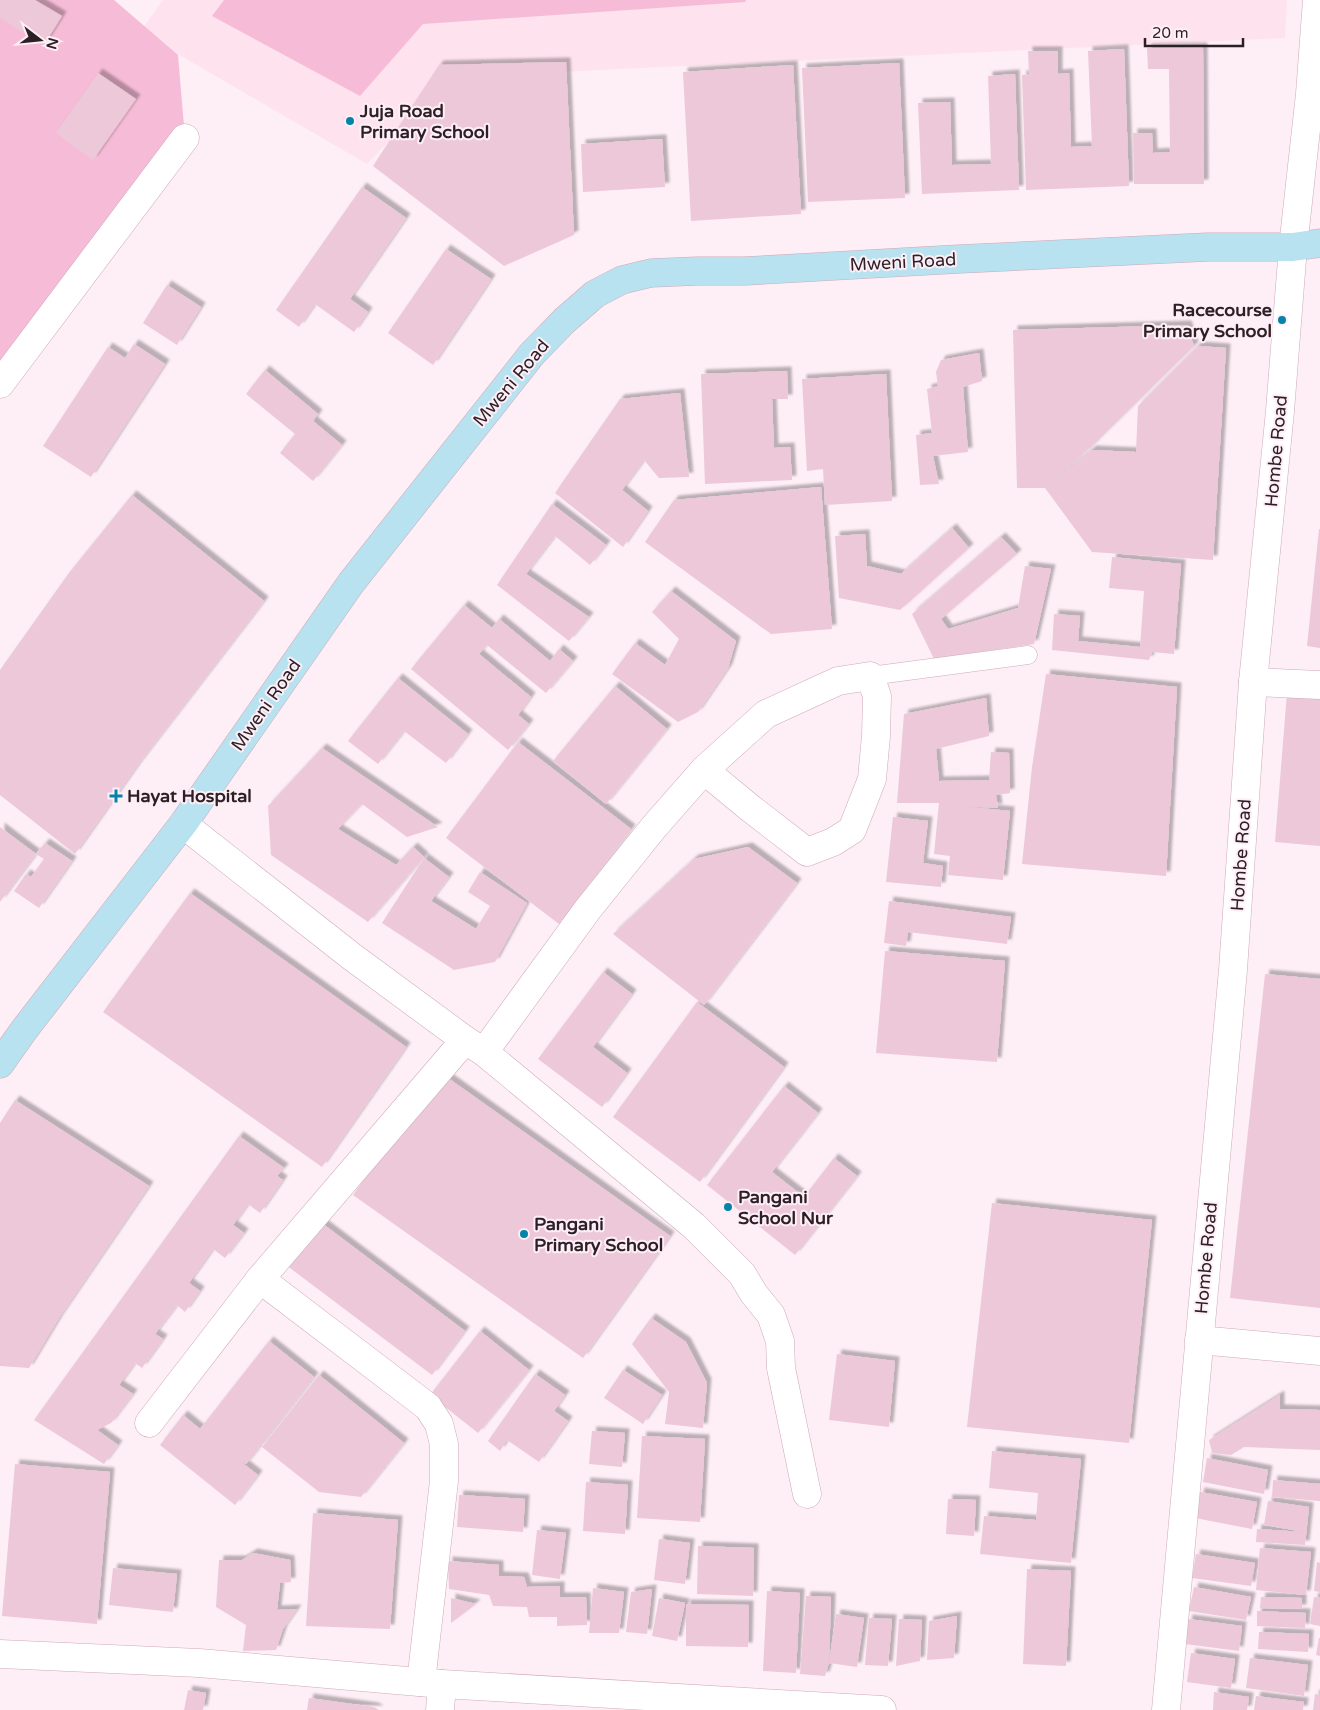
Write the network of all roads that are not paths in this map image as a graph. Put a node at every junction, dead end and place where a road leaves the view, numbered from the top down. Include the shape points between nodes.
1 (1318, 0) edge
2 (185, 138) dead end
3 (1320, 243) edge
4 (1293, 247) junction
5 (0, 384) edge
6 (1028, 655) dead end
7 (870, 676) junction
8 (1253, 682) junction
9 (1320, 686) edge
10 (704, 770) junction
11 (183, 824) junction
12 (474, 1046) junction
13 (0, 1064) edge
14 (260, 1278) junction
15 (1199, 1340) junction
16 (1320, 1351) edge
17 (149, 1422) dead end
18 (806, 1494) dead end
19 (0, 1654) edge
20 (434, 1692) edge
21 (882, 1710) edge
22 (1166, 1710) edge

1 - 4 street, Hombe Road
2 - 5 street
3 - 4 street, Mweni Road
4 - 8 street, Hombe Road
4 - 11 street, Mweni Road via 1198,248 651,273 622,280 595,294 532,354 352,583
6 - 7 lane
7 - 10 street via 838,681 766,714
7 - 10 street via 877,696 872,779 852,830 833,842 808,852
8 - 9 street
8 - 15 street, Hombe Road via 1233,970
10 - 12 street
11 - 12 street via 351,956
11 - 13 street, Mweni Road
12 - 14 street
12 - 18 street via 694,1226 742,1274 771,1316 780,1341 780,1368
14 - 17 street
14 - 20 street via 428,1407 439,1424 444,1444 444,1481
15 - 16 street
15 - 22 street, Hombe Road
19 - 20 street via 199,1663
20 - 21 street

